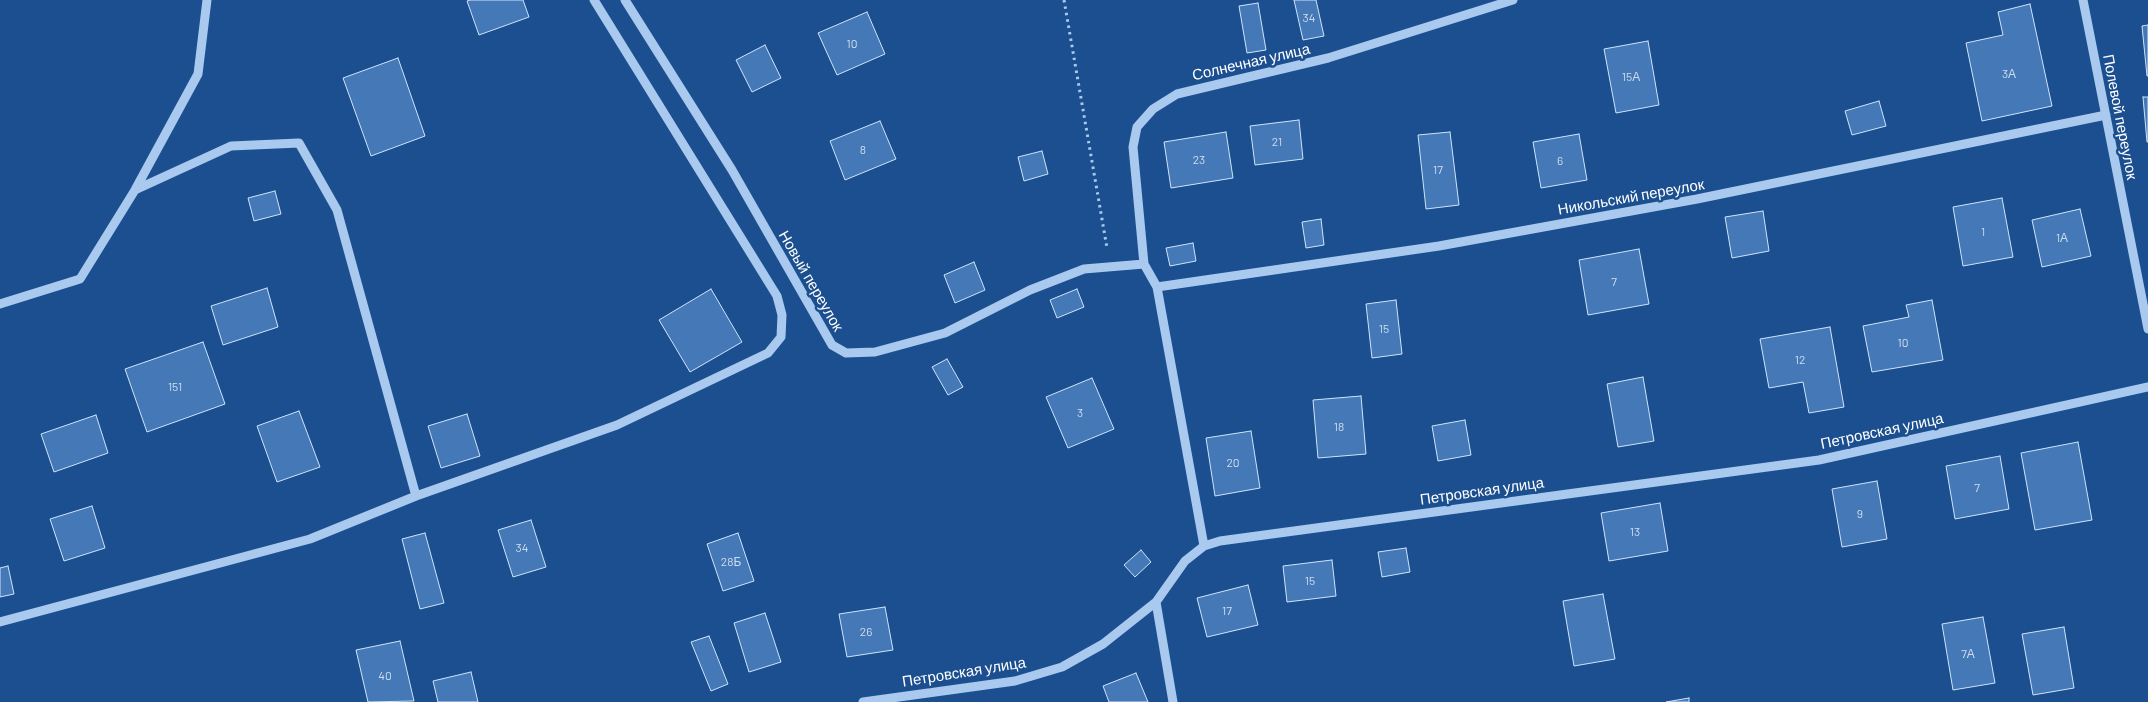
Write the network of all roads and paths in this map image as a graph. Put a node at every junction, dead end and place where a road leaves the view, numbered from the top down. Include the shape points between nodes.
1 (207, 0) edge
2 (594, 0) edge
3 (625, 0) edge
4 (1064, 0) edge
5 (1513, 0) edge
6 (2083, 0) edge
7 (2106, 115) junction
8 (135, 190) junction
9 (1144, 264) junction
10 (1111, 266) junction
11 (1157, 287) junction
12 (0, 304) edge
13 (2148, 329) edge
14 (2148, 387) edge
15 (416, 496) junction
16 (1204, 546) junction
17 (1156, 602) junction
18 (0, 622) edge
19 (863, 702) edge
20 (1173, 702) edge

1 - 8 street via 198,74
2 - 15 street via 777,296 782,315 781,337 768,353 617,426
3 - 10 street, Новый переулок via 732,170 832,345 846,353 874,352 944,332 1030,290 1084,269
4 - 10 path
5 - 9 street, Солнечная улица via 1328,58 1177,94 1153,109 1137,127 1132,147
6 - 7 street, Полевой переулок
7 - 11 street, Никольский переулок via 1697,200 1439,246
7 - 13 street, Полевой переулок
8 - 12 street via 80,279
8 - 15 street via 231,146 299,143 337,210
9 - 10 street, Новый переулок
9 - 11 street
11 - 16 street
14 - 16 street, Петровская улица via 1819,460 1220,541
15 - 18 street via 310,539
16 - 17 street, Петровская улица via 1185,562
17 - 19 street, Петровская улица via 1103,644 1062,667 1015,680
17 - 20 street

